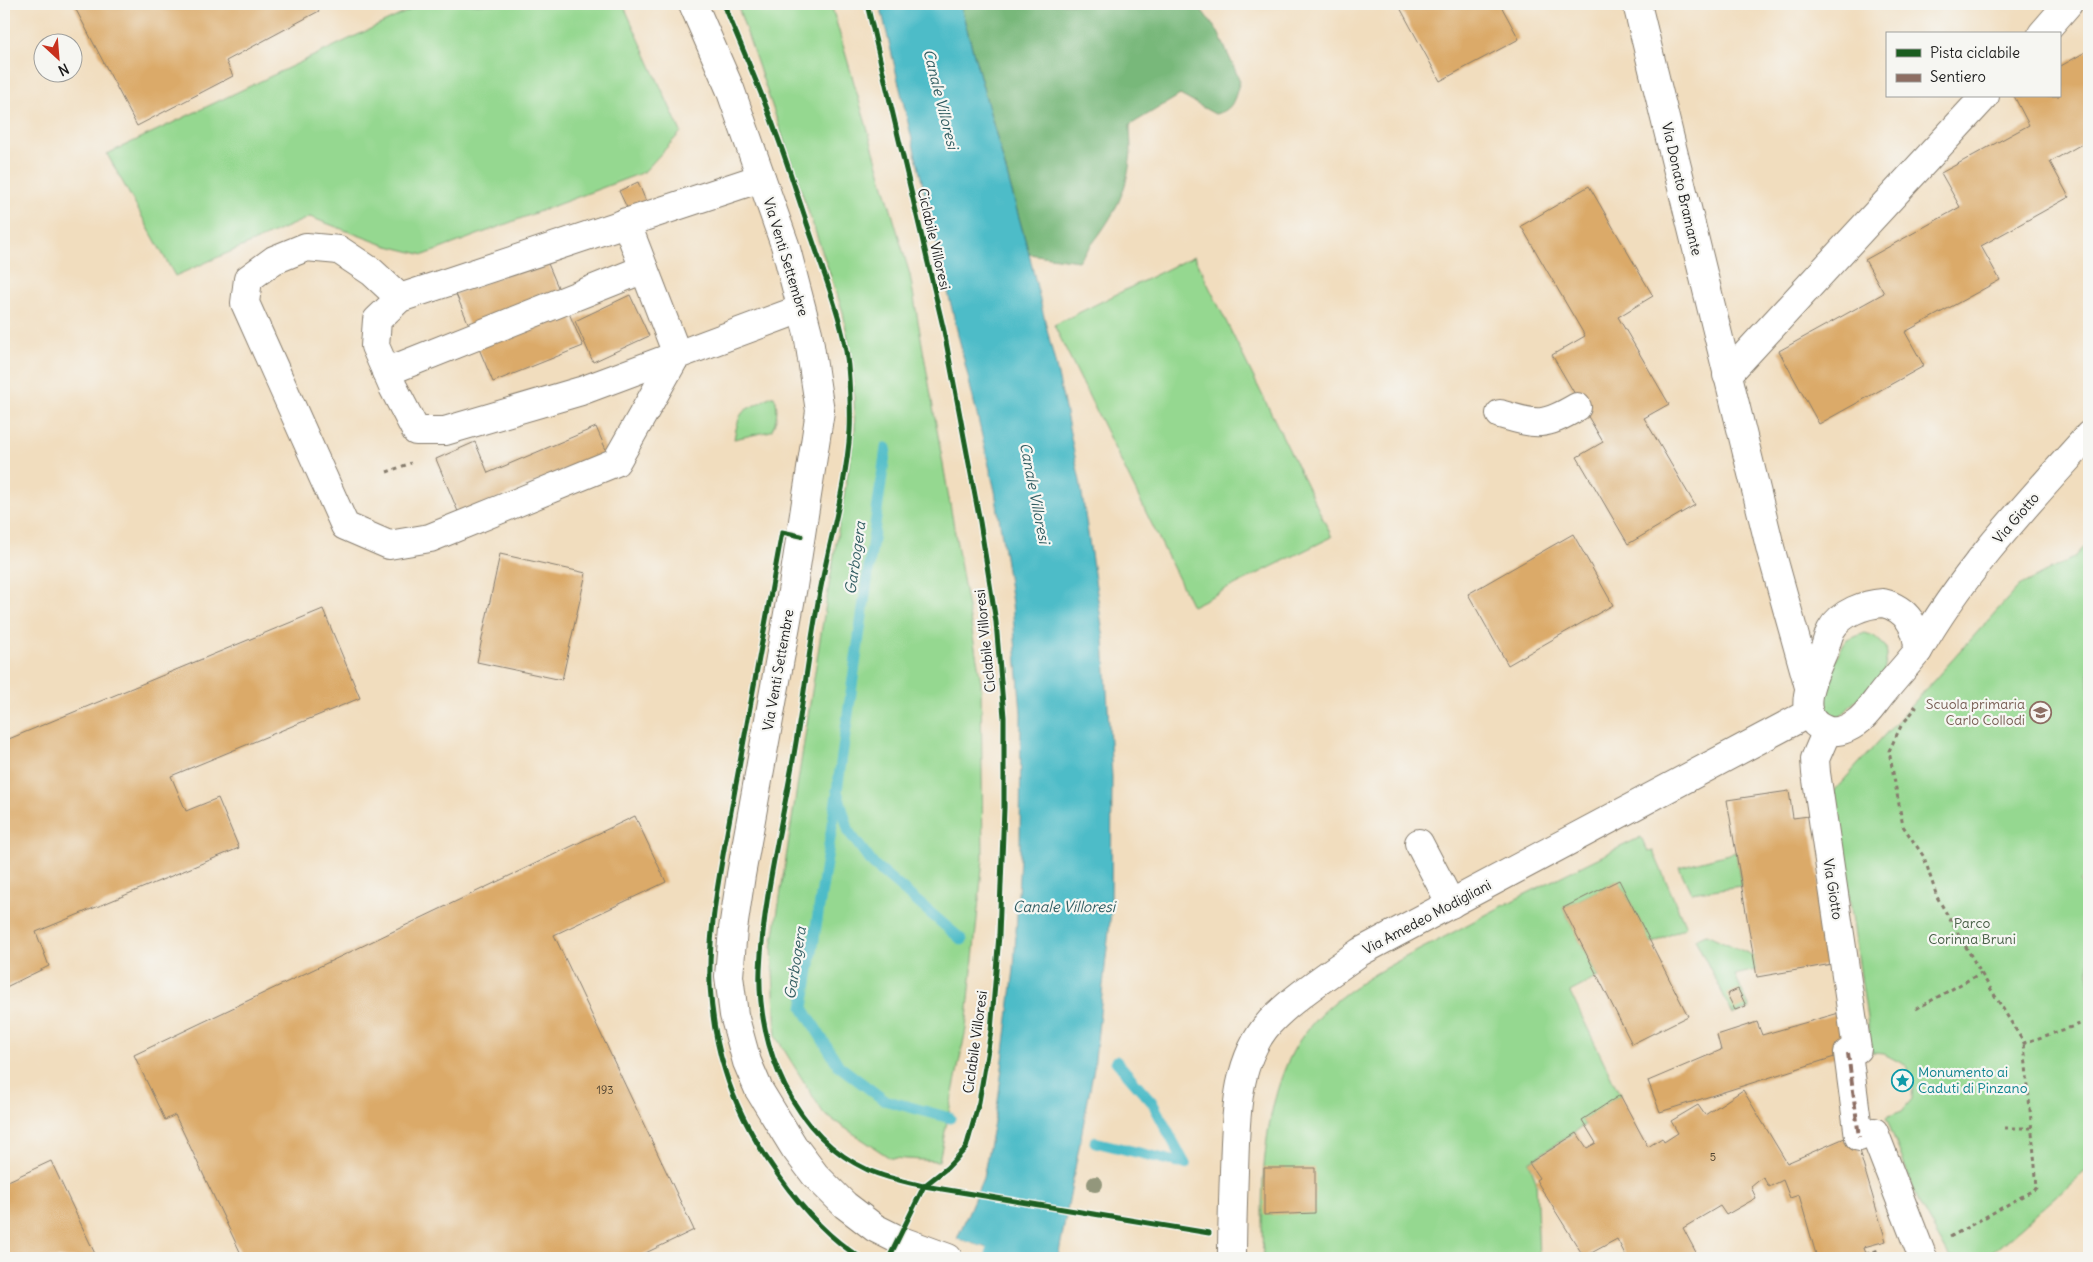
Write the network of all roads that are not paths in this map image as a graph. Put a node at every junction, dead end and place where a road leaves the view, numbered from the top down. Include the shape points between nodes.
1 (693, 4) edge
2 (1637, 4) edge
3 (2068, 4) edge
4 (2044, 32) edge
5 (1982, 98) edge
6 (762, 178) junction
7 (626, 222) junction
8 (644, 269) junction
9 (400, 298) junction
10 (801, 309) junction
11 (677, 354) junction
12 (386, 372) junction
13 (1728, 375) junction
14 (1577, 407) dead end
15 (1500, 414) dead end
16 (2089, 434) edge
17 (1946, 604) junction
18 (1786, 610) junction
19 (1904, 613) junction
20 (1832, 628) junction
21 (1918, 651) junction
22 (1815, 710) junction
23 (1419, 843) dead end
24 (1451, 904) junction
25 (1922, 1255) edge
26 (948, 1258) edge
27 (1232, 1258) edge

1 - 6 street, Via Venti Settembre via 730,89
2 - 13 street, Via Donato Bramante
3 - 4 street
5 - 13 street
6 - 7 street
6 - 10 street, Via Venti Settembre via 785,245
7 - 8 street
7 - 9 street
8 - 11 street
8 - 12 street
9 - 11 street via 372,272 339,250 306,247 274,260 248,279 245,303 345,526 389,545 430,538 616,462
9 - 12 street via 377,320 375,346
10 - 11 street
10 - 26 street, Via Venti Settembre via 820,411 793,586 734,920 729,976 734,1015 747,1062 759,1090 794,1147 816,1175 845,1205 875,1228
11 - 12 street via 581,391 446,431 416,431
13 - 18 street, Via Donato Bramante
14 - 15 street via 1554,420 1531,423
16 - 17 street, Via Giotto via 1994,542
17 - 19 street
17 - 21 street, Via Giotto
18 - 20 street via 1814,629
18 - 22 street, Via Donato Bramante
19 - 20 street via 1890,605 1874,604 1852,611
19 - 21 street via 1918,638
20 - 22 street, Via Giotto
21 - 22 street, Via Amedeo Modigliani via 1857,722 1838,732
22 - 24 street, Via Amedeo Modigliani
22 - 25 street, Via Giotto via 1816,773 1852,1051 1867,1134
23 - 24 street
24 - 27 street, Via Amedeo Modigliani via 1360,952 1306,991 1270,1023 1255,1044 1237,1106

